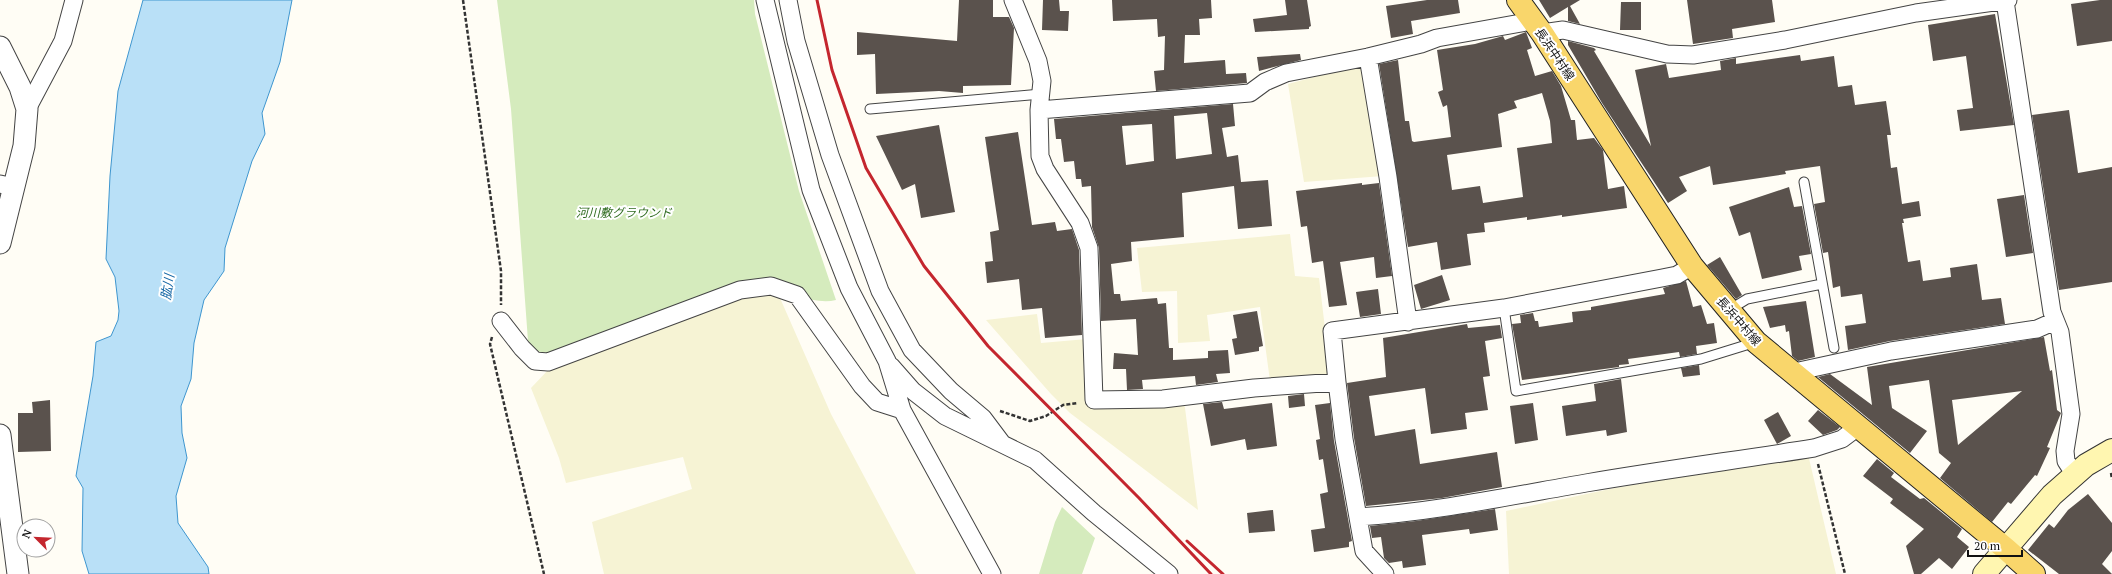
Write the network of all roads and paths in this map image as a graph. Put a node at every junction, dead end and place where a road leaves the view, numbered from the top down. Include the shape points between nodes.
1 (74, 0) edge
2 (464, 0) edge
3 (765, 0) edge
4 (788, 0) edge
5 (1013, 0) edge
6 (1518, 0) edge
7 (2006, 0) edge
8 (1537, 27) junction
9 (0, 47) edge
10 (1368, 57) junction
11 (1040, 102) junction
12 (27, 109) junction
13 (870, 109) dead end
14 (1804, 182) dead end
15 (6, 186) edge
16 (0, 243) edge
17 (1692, 266) junction
18 (1822, 284) junction
19 (1504, 308) junction
20 (1729, 310) junction
21 (501, 321) junction
22 (2055, 321) junction
23 (1408, 322) junction
24 (1756, 342) junction
25 (1834, 348) dead end
26 (887, 361) junction
27 (1795, 375) junction
28 (1337, 382) junction
29 (1094, 400) junction
30 (902, 410) junction
31 (983, 418) junction
32 (1858, 427) junction
33 (0, 435) edge
34 (1000, 442) junction
35 (1814, 448) junction
36 (2112, 450) edge
37 (2075, 475) junction
38 (1358, 517) junction
39 (2006, 549) junction
40 (18, 574) edge
41 (544, 574) edge
42 (992, 574) edge
43 (1169, 574) edge
44 (1385, 574) edge
45 (1844, 574) edge
46 (1984, 574) edge
47 (2034, 574) edge

1 - 12 street via 63,41
2 - 21 path via 501,271
3 - 26 street via 811,190 849,288
4 - 31 street via 796,41 830,155 880,291 912,350 951,391
5 - 11 street via 1038,61 1042,81
6 - 8 main road, 長浜中村線
7 - 8 street via 1916,13 1785,40 1693,55 1667,54 1563,30
7 - 22 street
8 - 10 street via 1437,38
8 - 17 main road, 長浜中村線
9 - 12 street via 20,87
10 - 11 street via 1286,73 1265,82 1250,93
10 - 23 street
11 - 13 lane
11 - 29 street via 1040,156 1045,169 1080,223 1089,248
12 - 15 street via 24,146
14 - 18 lane
15 - 16 street
17 - 19 street via 1677,275
17 - 20 main road, 長浜中村線
18 - 20 lane via 1747,299
18 - 25 lane
19 - 23 street
19 - 24 lane via 1516,391 1701,359
20 - 24 main road, 長浜中村線
21 - 30 street via 535,361 548,362 740,290 771,286 797,295 862,386 877,402
21 - 41 path via 494,328 490,344
22 - 27 street via 2037,329 1891,351 1799,371
22 - 37 street via 2060,332 2071,414 2066,461
23 - 28 street via 1332,331
24 - 27 main road, 長浜中村線
26 - 30 street
26 - 34 street via 913,391 945,416
27 - 32 main road, 長浜中村線
28 - 29 street via 1254,388 1163,399
28 - 38 street
29 - 31 path via 1063,405 1046,416 1030,421 996,410 990,411
30 - 42 street
31 - 34 street
32 - 35 street via 1842,439
32 - 39 main road, 長浜中村線
33 - 40 street
34 - 43 street via 1035,460 1094,513
35 - 38 street via 1497,499 1384,516
35 - 45 path
36 - 37 main road
37 - 39 main road via 2052,495
38 - 44 street via 1364,551
39 - 46 main road
39 - 47 main road, 長浜中村線

